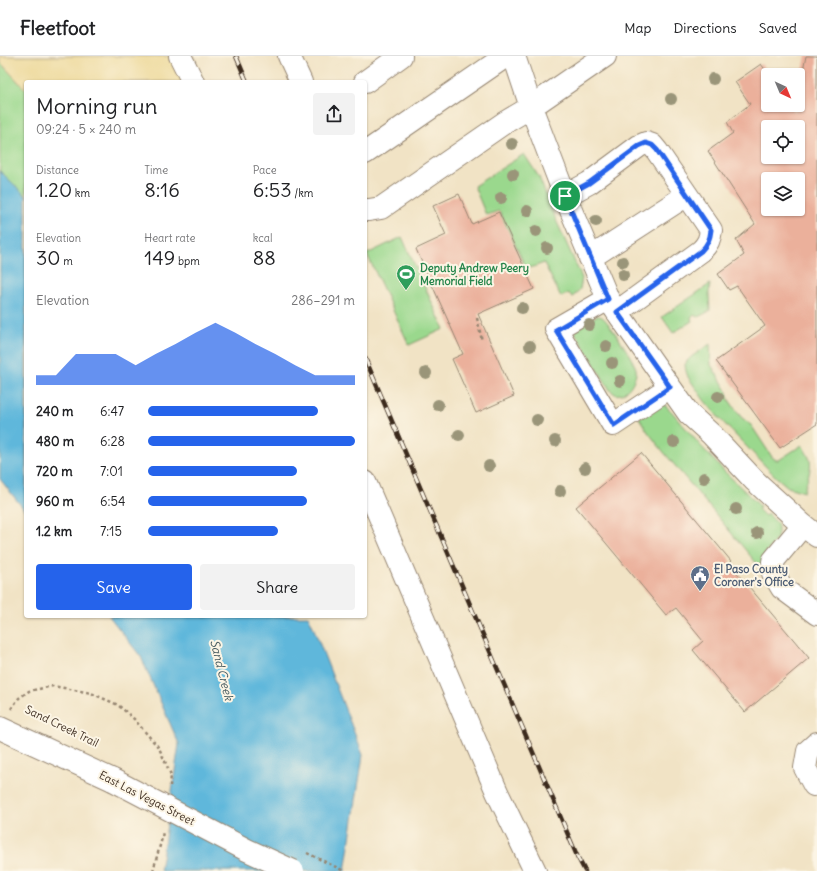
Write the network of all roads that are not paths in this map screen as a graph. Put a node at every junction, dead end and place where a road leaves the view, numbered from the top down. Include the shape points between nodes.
1 (180, 56) edge
2 (289, 56) edge
3 (401, 56) edge
4 (506, 56) edge
5 (514, 56) edge
6 (606, 56) edge
7 (192, 80) edge
8 (300, 80) edge
9 (367, 81) edge
10 (531, 107) junction
11 (367, 152) edge
12 (687, 194) junction
13 (565, 196) junction
14 (367, 210) edge
15 (590, 258) junction
16 (612, 306) junction
17 (670, 387) junction
18 (367, 487) edge
19 (810, 530) edge
20 (817, 614) edge
21 (5, 719) edge
22 (817, 743) edge
23 (814, 785) dead end
24 (292, 871) edge
25 (535, 871) edge

1 - 7 street
2 - 8 street
3 - 9 street
4 - 11 street
5 - 10 street
6 - 10 street
10 - 13 street
10 - 14 street via 382,208
12 - 13 street via 657,150 646,143 589,183
12 - 15 street
12 - 16 street via 711,230 707,246
13 - 15 street
15 - 16 street
16 - 17 street
16 - 17 street via 556,330 614,425
17 - 19 street via 689,414 755,481
18 - 25 street via 494,784
19 - 20 street via 773,561 773,572 782,588
21 - 24 street, East Las Vegas Street, bridge via 113,780
22 - 23 street via 808,751 805,768

